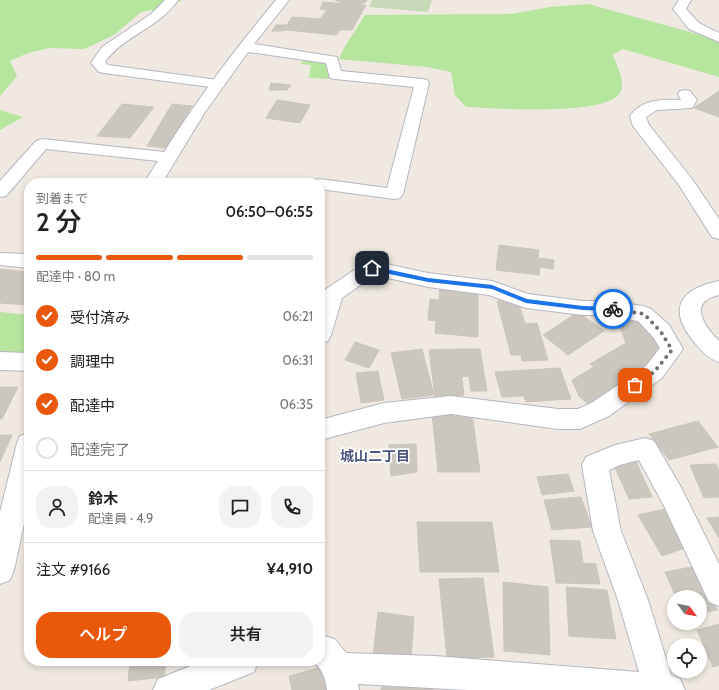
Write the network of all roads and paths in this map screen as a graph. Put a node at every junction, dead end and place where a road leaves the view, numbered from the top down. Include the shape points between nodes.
1 (172, 0) edge
2 (283, 0) edge
3 (685, 0) edge
4 (719, 38) edge
5 (244, 47) junction
6 (218, 84) junction
7 (685, 94) dead end
8 (168, 157) junction
9 (156, 178) edge
10 (325, 185) edge
11 (0, 192) edge
12 (719, 233) edge
13 (0, 258) edge
14 (24, 260) edge
15 (719, 288) edge
16 (325, 319) edge
17 (719, 354) edge
18 (0, 361) edge
19 (24, 362) edge
20 (325, 429) edge
21 (23, 489) edge
22 (0, 570) edge
23 (719, 592) edge
24 (230, 666) edge
25 (334, 669) edge
26 (664, 689) edge
27 (169, 690) edge

1 - 6 street via 156,17 107,50 98,63 104,69
2 - 5 street
3 - 4 street via 679,8 694,26
5 - 6 street
5 - 10 street via 332,60 335,75 422,84 394,194
6 - 8 street
7 - 12 street via 689,100 687,105 658,104 643,109 638,116 641,126 686,183
8 - 9 street
8 - 11 street via 42,144
13 - 14 street
15 - 17 street via 701,293 692,304 689,315 697,332
16 - 20 street via 333,294 372,268 428,280 492,288 526,301 644,314 661,332 672,350 654,372 601,409 580,419 558,419 451,405 384,413
18 - 19 street
21 - 22 street
23 - 26 street via 673,497 645,448 615,456 595,465 607,531
24 - 27 street
25 - 26 street via 458,673

